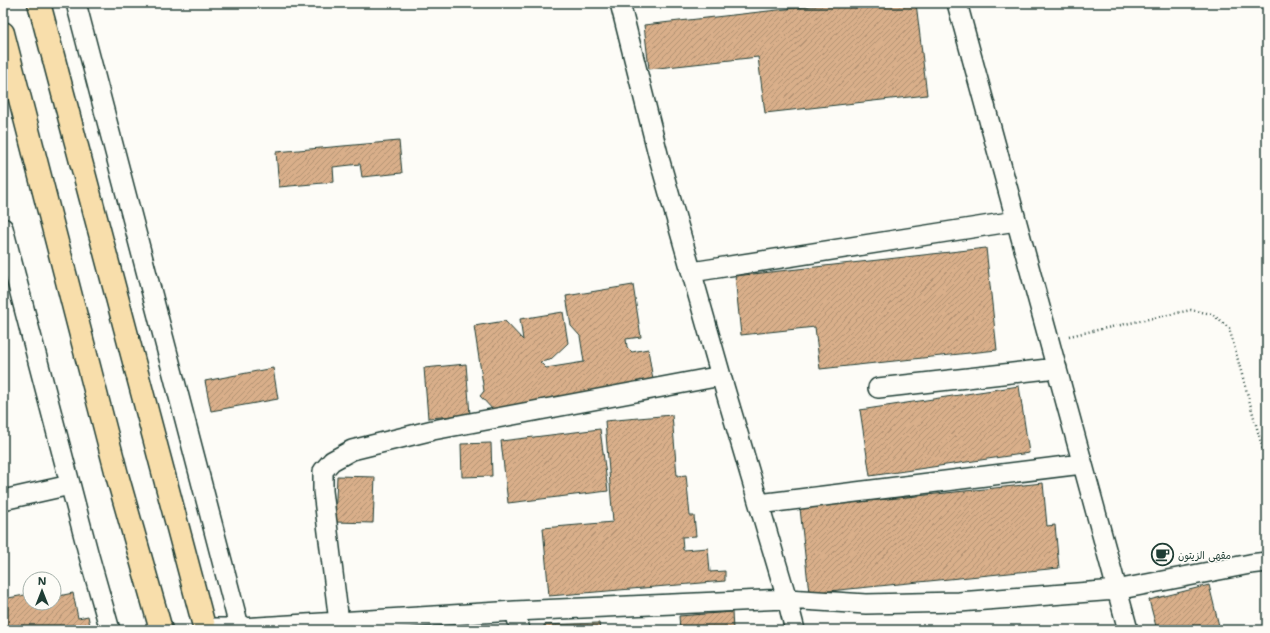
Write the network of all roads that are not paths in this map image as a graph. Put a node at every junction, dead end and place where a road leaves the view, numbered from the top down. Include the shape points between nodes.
1 (39, 3) edge
2 (76, 3) edge
3 (620, 3) edge
4 (957, 3) edge
5 (3, 33) edge
6 (1016, 221) junction
7 (3, 228) edge
8 (692, 272) junction
9 (1057, 368) junction
10 (721, 376) junction
11 (878, 388) dead end
12 (1082, 464) junction
13 (70, 485) junction
14 (3, 500) edge
15 (759, 504) junction
16 (1267, 562) edge
17 (1116, 590) junction
18 (787, 599) junction
19 (515, 611) junction
20 (339, 622) junction
21 (204, 629) edge
22 (240, 629) edge
23 (110, 630) edge
24 (160, 630) edge
25 (520, 630) edge
26 (795, 630) edge
27 (1128, 630) edge

1 - 21 highway
2 - 22 street
3 - 8 street via 659,158
4 - 6 street
5 - 24 highway via 117,475
6 - 8 street
6 - 9 street
7 - 13 street
8 - 10 street
9 - 11 street
9 - 12 street
10 - 15 street
10 - 20 street via 432,430 352,450 332,461 323,471 323,491
12 - 15 street
12 - 17 street
13 - 14 street
13 - 23 street
15 - 18 street
16 - 17 street
17 - 18 street via 916,603 866,604
17 - 27 street
18 - 19 street
18 - 26 street
19 - 20 street
19 - 25 street
20 - 22 street
21 - 22 street

